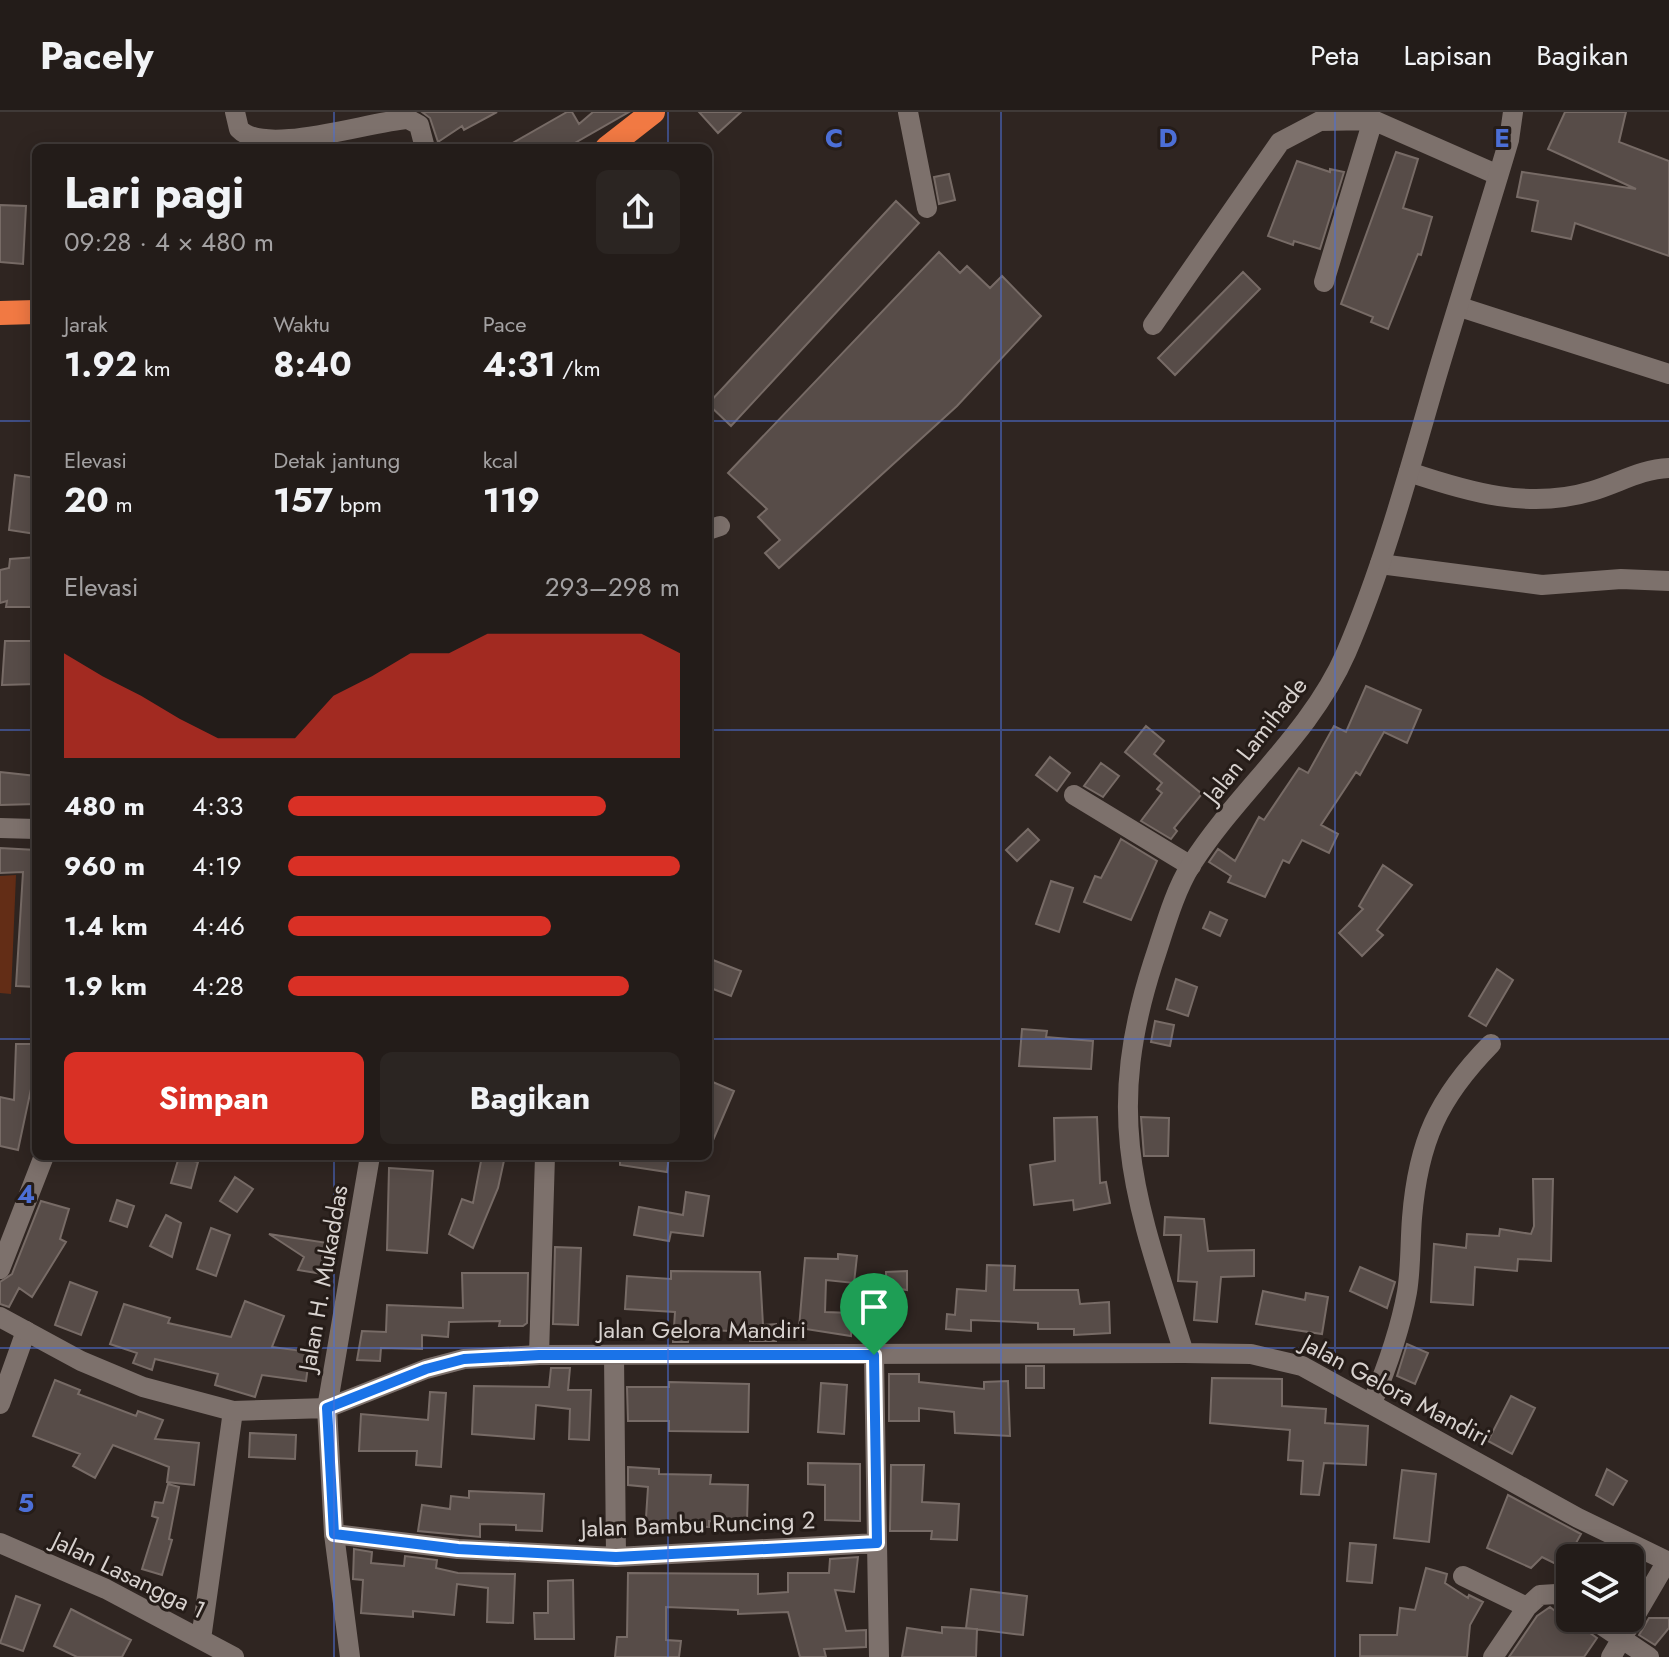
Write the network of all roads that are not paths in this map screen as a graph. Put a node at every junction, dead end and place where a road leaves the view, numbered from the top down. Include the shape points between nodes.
1 (235, 112) edge
2 (653, 112) edge
3 (908, 112) edge
4 (1513, 112) edge
5 (1373, 120) junction
6 (355, 127) junction
7 (357, 144) edge
8 (424, 144) edge
9 (612, 144) edge
10 (1498, 175) junction
11 (927, 208) dead end
12 (1324, 282) dead end
13 (1460, 307) junction
14 (32, 312) edge
15 (0, 313) edge
16 (1153, 325) dead end
17 (1669, 374) edge
18 (1669, 468) edge
19 (1409, 472) junction
20 (1380, 564) junction
21 (1669, 581) edge
22 (1074, 795) dead end
23 (0, 828) edge
24 (32, 829) edge
25 (1191, 866) junction
26 (1491, 1044) dead end
27 (42, 1160) edge
28 (369, 1160) edge
29 (545, 1160) edge
30 (0, 1269) edge
31 (0, 1317) edge
32 (26, 1331) junction
33 (1184, 1353) junction
34 (539, 1355) junction
35 (614, 1355) junction
36 (874, 1355) junction
37 (1372, 1403) junction
38 (0, 1404) edge
39 (327, 1408) junction
40 (233, 1411) junction
41 (334, 1534) junction
42 (0, 1543) edge
43 (877, 1543) junction
44 (616, 1557) junction
45 (1668, 1561) edge
46 (1463, 1576) dead end
47 (1556, 1597) edge
48 (1527, 1607) junction
49 (1603, 1632) edge
50 (201, 1639) junction
51 (1616, 1648) edge
52 (234, 1657) edge
53 (350, 1657) edge
54 (879, 1657) edge
55 (1493, 1657) edge
56 (1649, 1657) edge

1 - 6 street via 239,129 255,138 298,138
2 - 9 highway
3 - 11 street
4 - 10 street, Jalan Lamihade
5 - 10 street
5 - 12 street
5 - 16 street via 1320,121 1280,142
6 - 7 street
6 - 8 street via 408,119 419,125
10 - 13 street, Jalan Lamihade
13 - 17 street
13 - 19 street, Jalan Lamihade
14 - 15 highway
18 - 19 street via 1650,469 1591,492 1529,500 1459,489
19 - 20 street, Jalan Lamihade
20 - 21 street via 1542,585
20 - 25 street, Jalan Lamihade via 1328,690
22 - 25 street
23 - 24 street
25 - 33 street, Jalan Lamihade via 1145,987 1131,1040 1125,1107 1129,1161 1143,1222
26 - 37 street via 1442,1102 1430,1131 1412,1214 1408,1290 1391,1359
27 - 30 street
28 - 39 street, Jalan H. Mukaddas
29 - 34 street
31 - 32 street, Jalan Gelora Mandiri
32 - 38 street
32 - 40 street, Jalan Gelora Mandiri via 143,1387
33 - 36 street, Jalan Gelora Mandiri
33 - 37 street, Jalan Gelora Mandiri via 1278,1358
34 - 35 street, Jalan Gelora Mandiri
34 - 39 street, Jalan Gelora Mandiri via 464,1359
35 - 36 street, Jalan Gelora Mandiri
35 - 44 street
36 - 43 street
37 - 45 street, Jalan Gelora Mandiri via 1578,1518
39 - 40 street, Jalan Gelora Mandiri
39 - 41 street, Jalan H. Mukaddas
40 - 50 street
41 - 44 street, Jalan Bambu Runcing 2 via 458,1549
41 - 53 street, Jalan H. Mukaddas
42 - 50 street, Jalan Lasangga 1 via 106,1589
43 - 44 street, Jalan Bambu Runcing 2
43 - 54 street
45 - 51 street
46 - 48 street
47 - 48 street via 1548,1593
48 - 55 street
49 - 51 street
50 - 52 street, Jalan Lasangga 1
51 - 56 street

